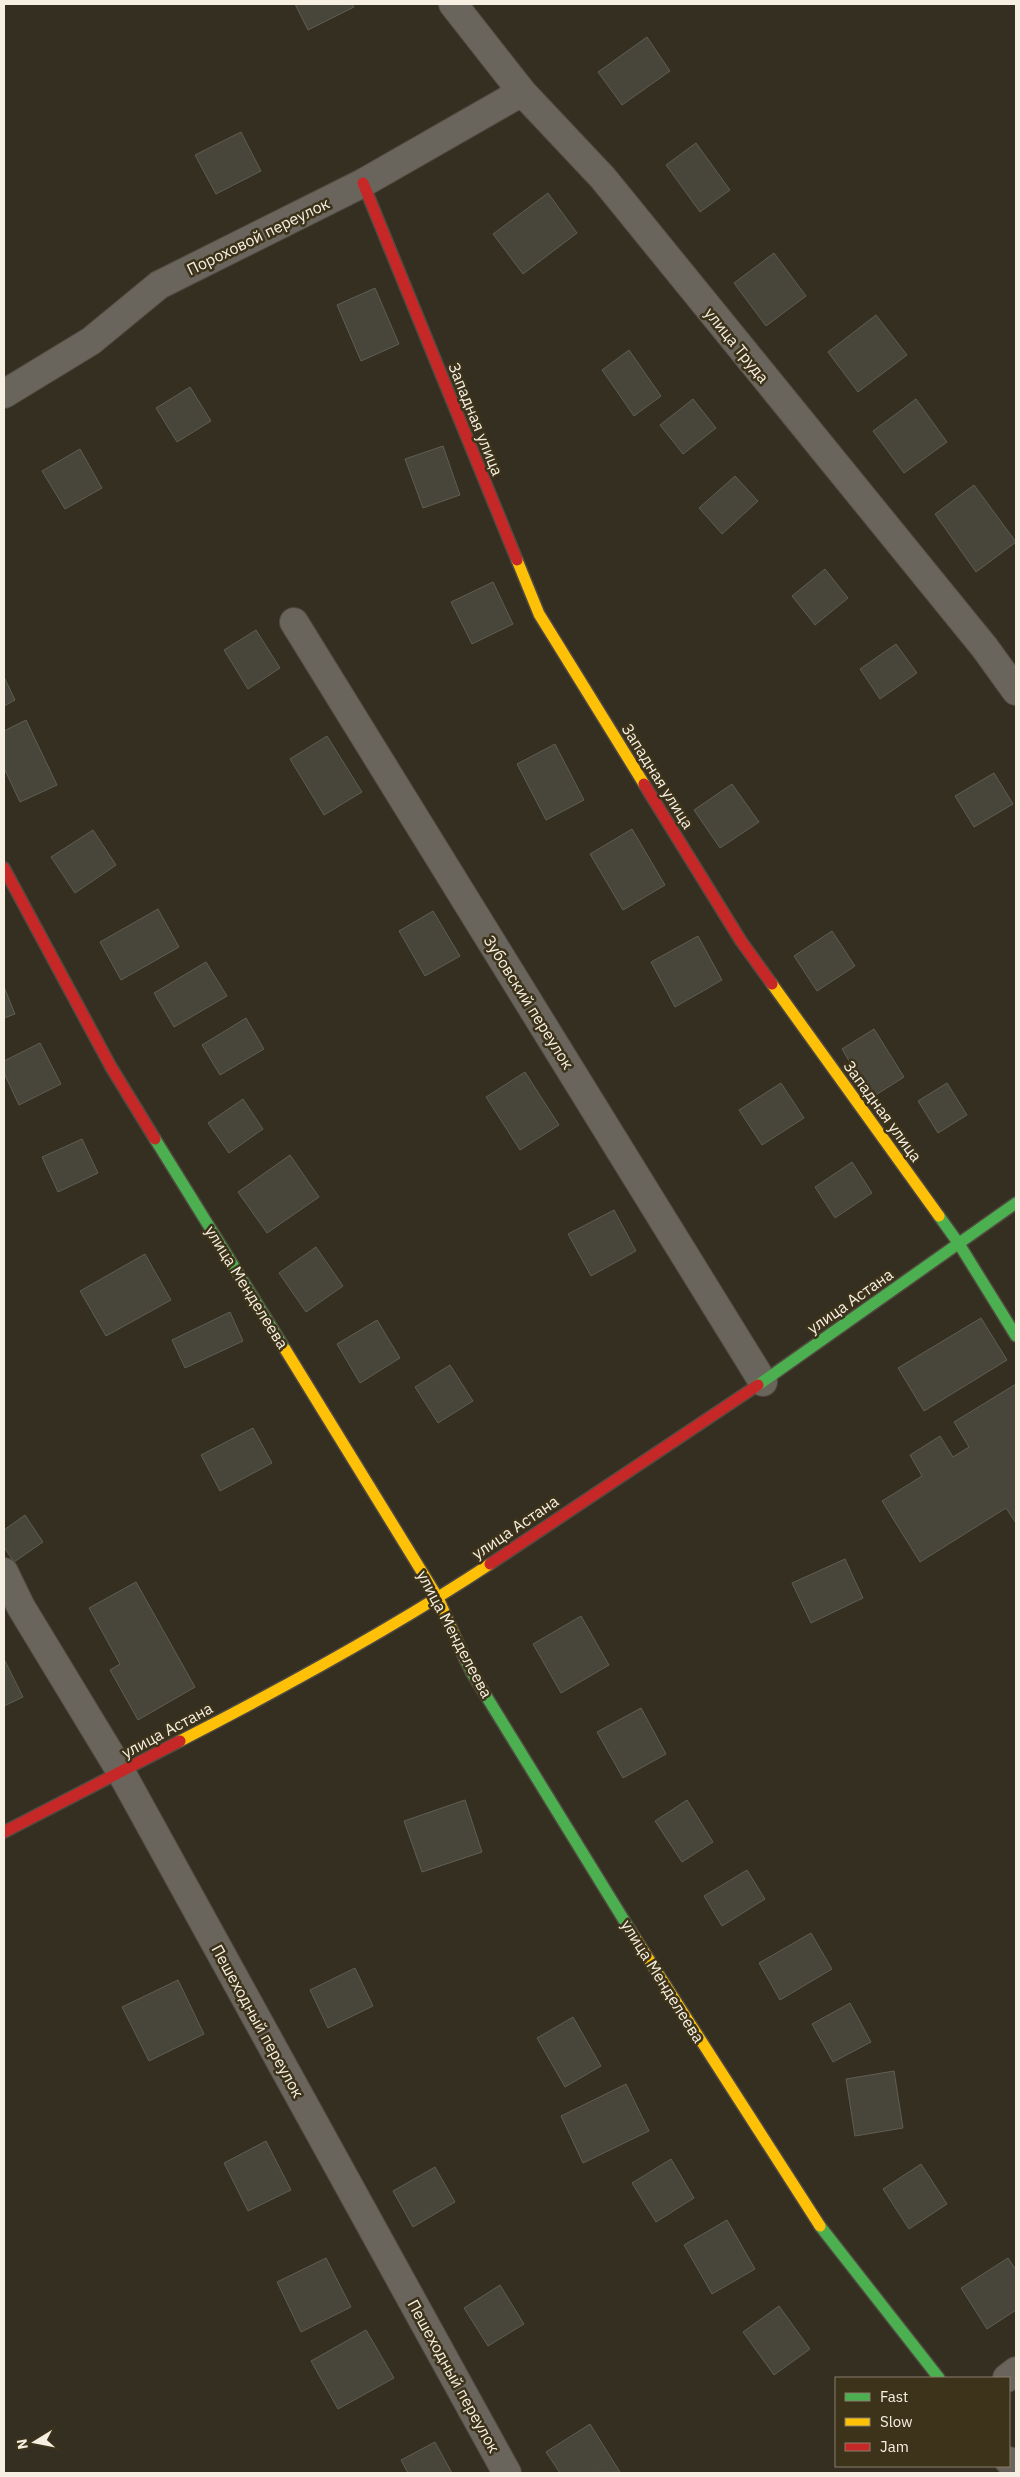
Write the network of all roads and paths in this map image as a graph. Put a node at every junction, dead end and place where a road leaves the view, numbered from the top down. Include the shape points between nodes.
1 (461, 6) edge
2 (522, 92) junction
3 (363, 183) junction
4 (4, 394) edge
5 (294, 622) dead end
6 (1016, 691) edge
7 (4, 868) edge
8 (1016, 1203) edge
9 (959, 1244) junction
10 (1016, 1336) edge
11 (763, 1382) junction
12 (4, 1572) edge
13 (438, 1598) junction
14 (121, 1772) junction
15 (4, 1832) edge
16 (938, 2377) edge
17 (507, 2473) edge

1 - 2 street, улица Труда
2 - 3 street, Пороховой переулок
2 - 6 street, улица Труда via 603,178 985,648
3 - 4 street, Пороховой переулок via 159,285 91,341
3 - 9 street, Западная улица via 539,614 741,941
5 - 11 street, Зубовский переулок
7 - 13 street, улица Менделеева via 111,1067
8 - 9 street, улица Астана
9 - 10 street, Западная улица
9 - 11 street, улица Астана
11 - 13 street, улица Астана
12 - 14 street, Пешеходный переулок via 20,1608
13 - 14 street, улица Астана via 271,1694
13 - 16 street, улица Менделеева via 472,1673 668,1992 831,2242
14 - 15 street, улица Астана
14 - 17 street, Пешеходный переулок

